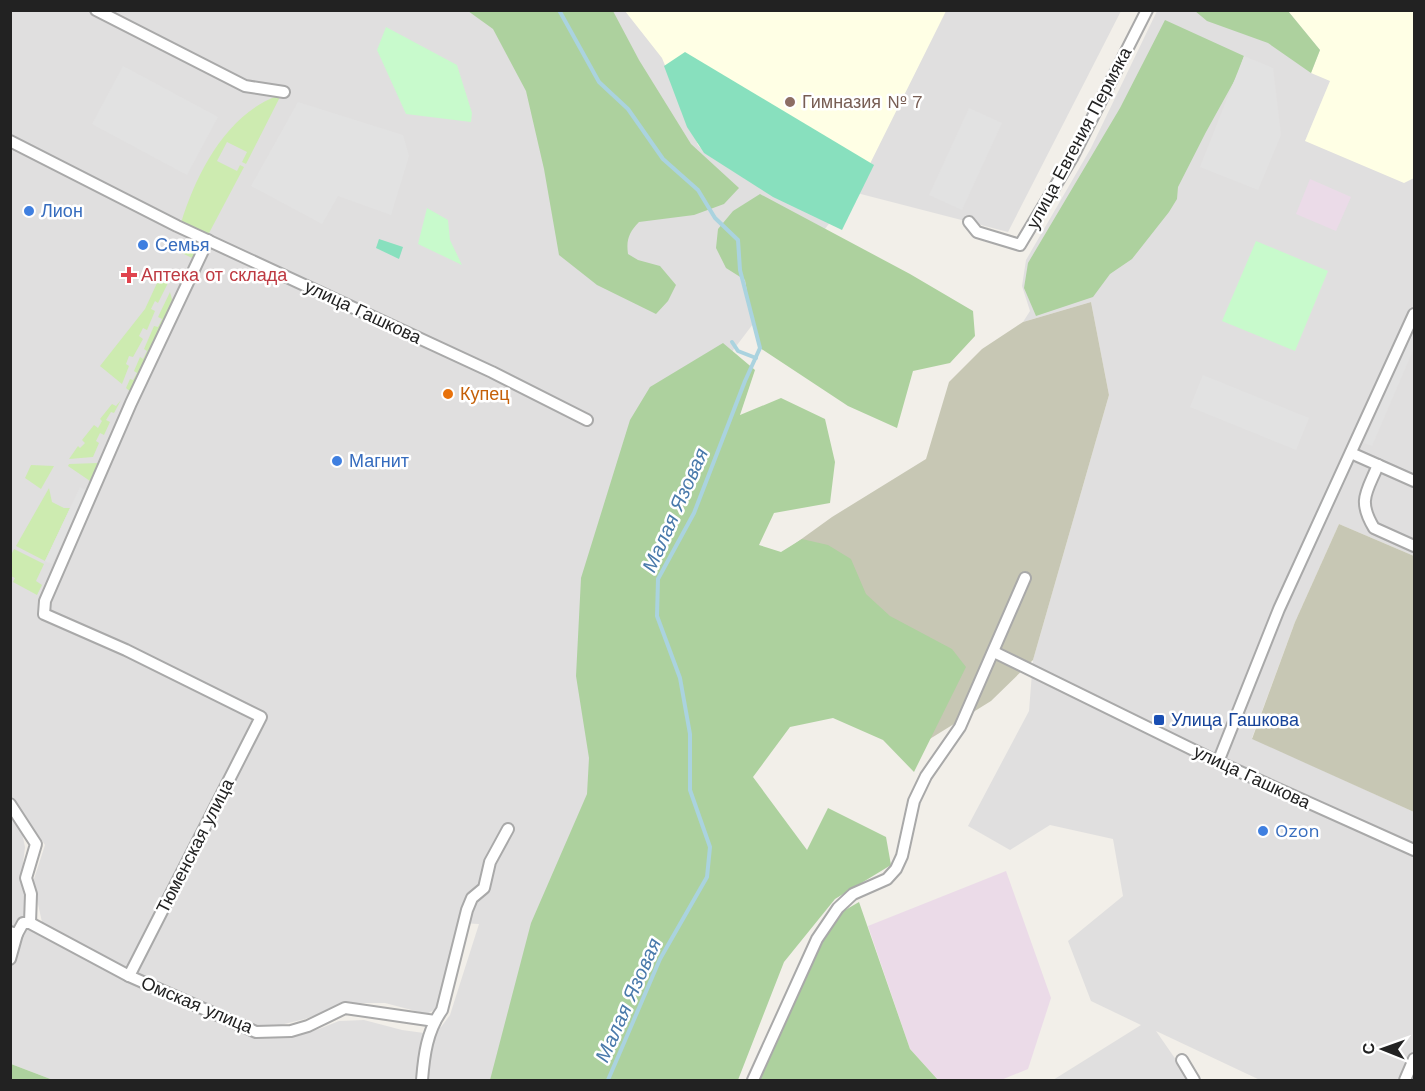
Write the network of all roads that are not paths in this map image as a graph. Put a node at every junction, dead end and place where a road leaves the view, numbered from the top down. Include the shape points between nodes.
1 (96, 10) edge
2 (1147, 10) edge
3 (284, 92) dead end
4 (10, 141) edge
5 (969, 222) dead end
6 (208, 240) junction
7 (1414, 314) edge
8 (587, 420) dead end
9 (1351, 453) junction
10 (1378, 465) junction
11 (1414, 481) edge
12 (1414, 546) edge
13 (1025, 578) dead end
14 (994, 652) junction
15 (1218, 762) junction
16 (10, 804) edge
17 (508, 829) dead end
18 (1414, 850) edge
19 (30, 923) junction
20 (14, 933) edge
21 (10, 959) edge
22 (129, 976) junction
23 (435, 1021) junction
24 (1414, 1059) edge
25 (1182, 1060) dead end
26 (422, 1080) edge
27 (753, 1080) edge
28 (1194, 1080) edge
29 (1405, 1080) edge

1 - 3 street via 245,86
2 - 5 street, улица Евгения Пермяка via 1072,158 1020,245 977,232
4 - 6 street, улица Гашкова
6 - 8 street, улица Гашкова
6 - 22 street, Тюменская улица via 131,403 45,601 44,614 261,717
7 - 9 street
9 - 10 street
9 - 15 street via 1279,609
10 - 11 street
10 - 12 street via 1364,508 1374,528
13 - 14 street
14 - 15 street, улица Гашкова
14 - 27 street via 960,727 926,776 914,801 896,869 887,879 853,894 838,908 817,939
15 - 18 street, улица Гашкова
16 - 19 street via 36,844 26,878 31,894
17 - 23 street via 490,862 483,888 472,898 467,910 442,1010
19 - 20 street via 23,923
19 - 22 street, Омская улица
20 - 21 street
22 - 23 street, Омская улица via 256,1032 291,1031 345,1008
23 - 26 street via 425,1051
24 - 29 street
25 - 28 street

